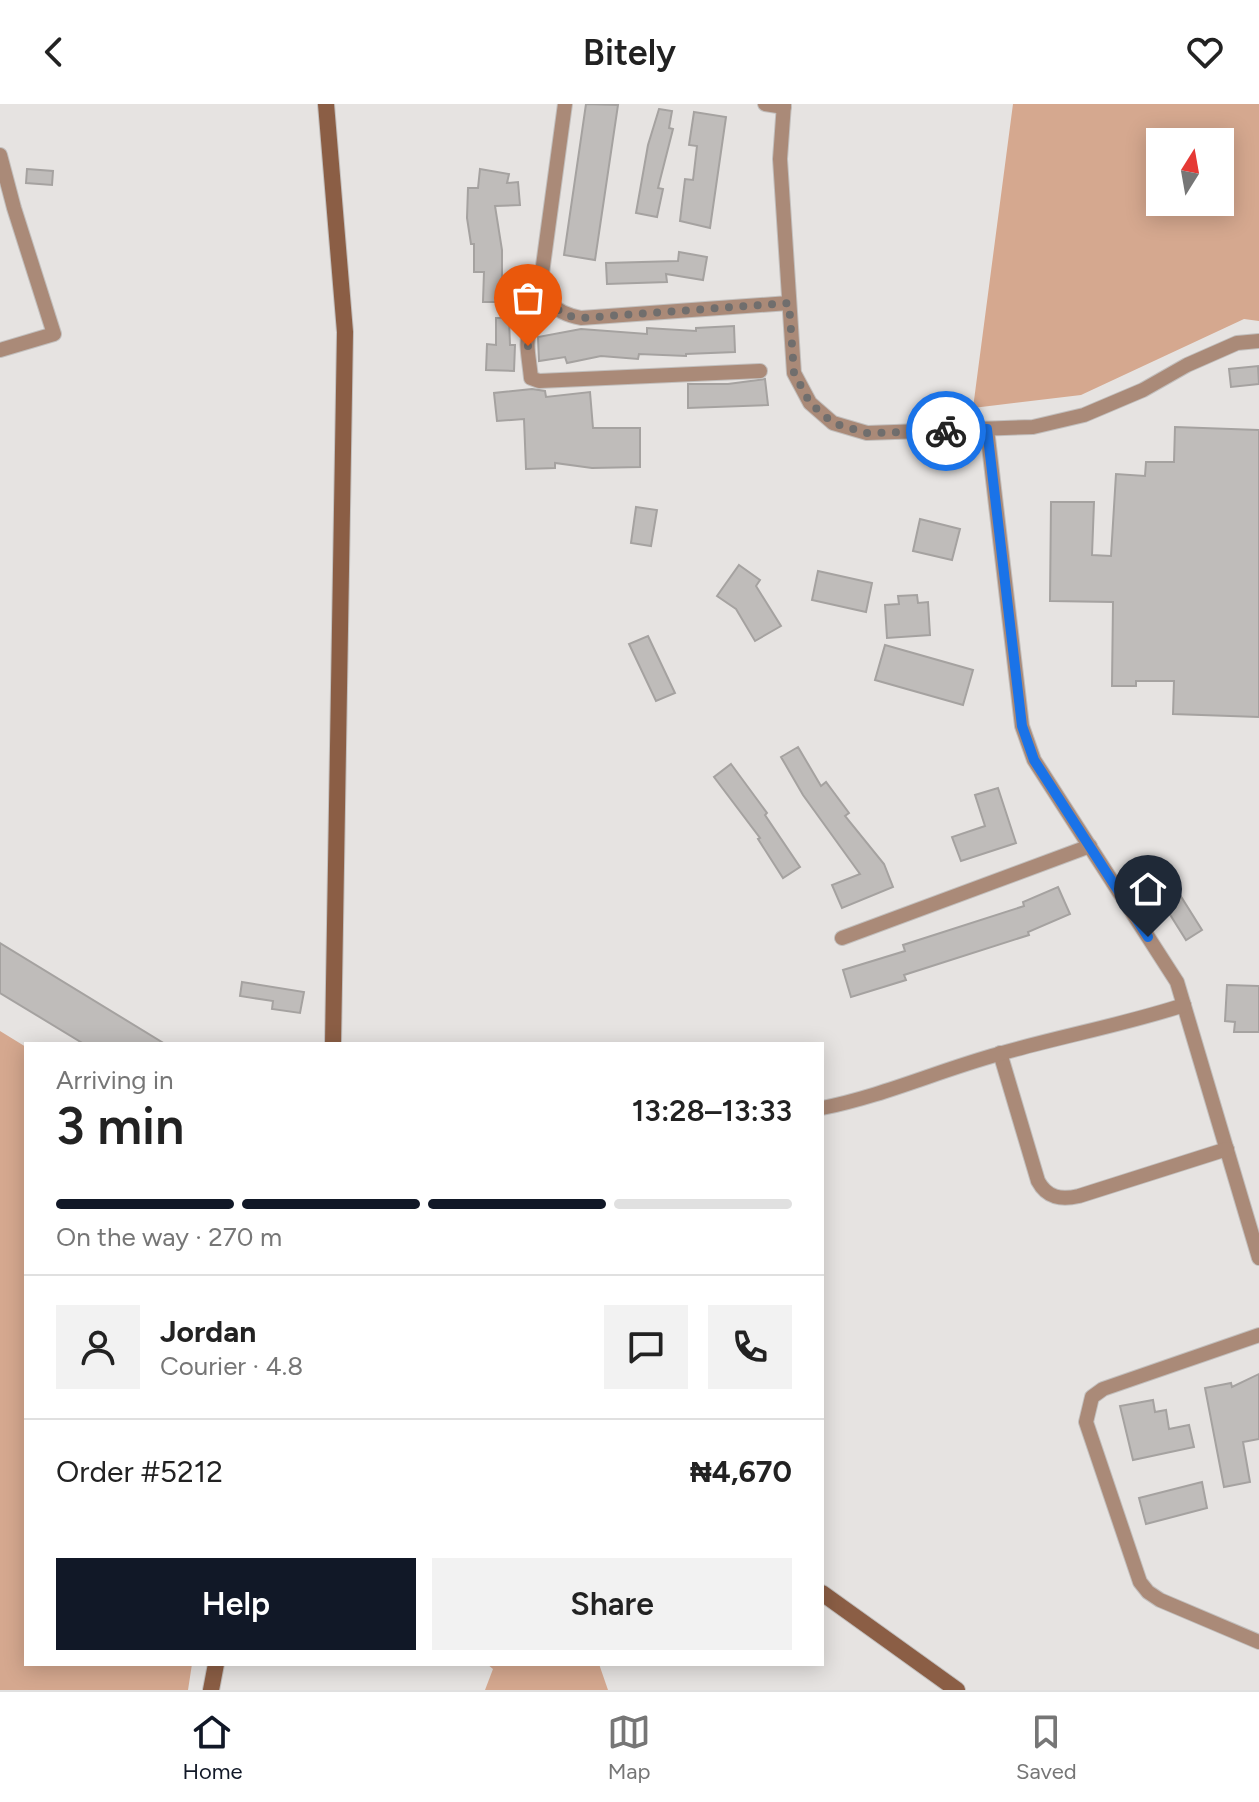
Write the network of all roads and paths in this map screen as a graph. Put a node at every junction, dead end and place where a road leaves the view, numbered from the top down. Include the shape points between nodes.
1 (326, 104) edge
2 (565, 104) edge
3 (765, 104) edge
4 (784, 105) edge
5 (0, 155) edge
6 (789, 303) junction
7 (552, 305) junction
8 (1259, 341) edge
9 (0, 350) edge
10 (760, 371) dead end
11 (987, 429) junction
12 (1090, 846) junction
13 (842, 938) dead end
14 (1184, 1005) junction
15 (333, 1042) edge
16 (1000, 1053) junction
17 (824, 1107) edge
18 (1227, 1149) junction
19 (1259, 1258) edge
20 (1259, 1335) edge
21 (824, 1594) edge
22 (1259, 1642) edge
23 (216, 1666) edge
24 (211, 1690) edge
25 (957, 1690) edge

1 - 15 street via 345,332
2 - 7 street via 542,273 544,293
3 - 4 street
4 - 6 street via 780,159
5 - 9 street via 54,334
6 - 7 street via 581,318
6 - 11 street via 794,373 810,403 833,423 867,433
7 - 10 street via 529,330 531,378 539,381
8 - 11 street via 1237,343 1084,415 1033,427
11 - 12 street via 1022,726 1034,760
12 - 13 street
12 - 14 street via 1177,982
14 - 16 street
14 - 18 street
16 - 17 street
16 - 18 street via 1038,1181 1052,1196 1079,1196
18 - 19 street
20 - 22 street via 1103,1389 1092,1397 1086,1422 1140,1582 1160,1600
21 - 25 street
23 - 24 street

